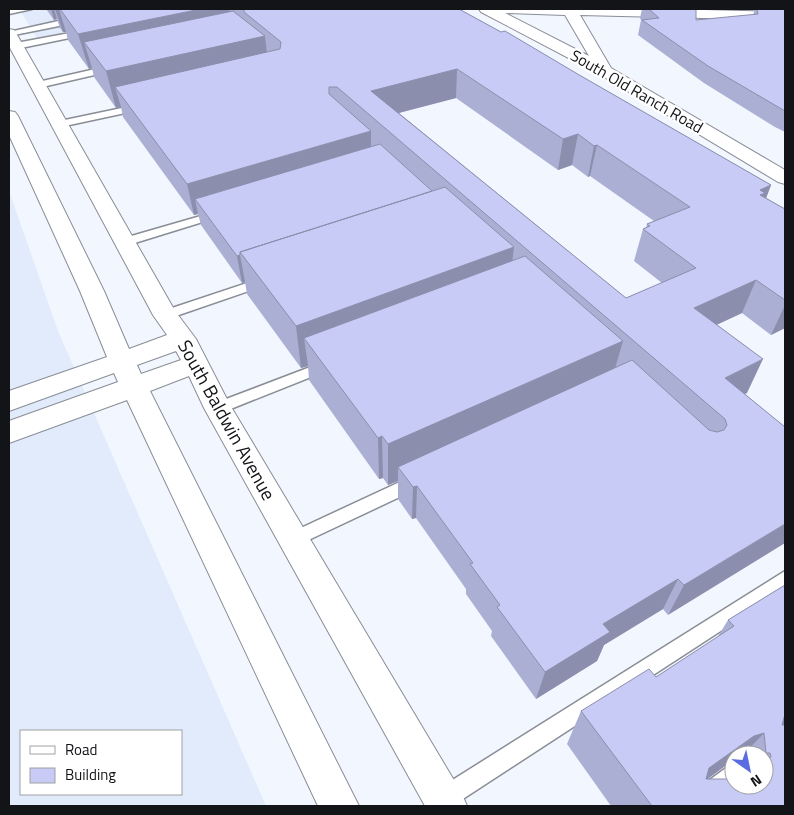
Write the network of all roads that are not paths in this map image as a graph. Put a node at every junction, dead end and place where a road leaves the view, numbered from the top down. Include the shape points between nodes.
1 (28, 9) edge
2 (70, 9) edge
3 (486, 9) edge
4 (499, 9) edge
5 (571, 10) edge
6 (9, 12) edge
7 (785, 16) edge
8 (94, 30) edge
9 (12, 38) edge
10 (122, 64) edge
11 (605, 71) junction
12 (37, 83) junction
13 (147, 106) edge
14 (9, 116) edge
15 (60, 124) junction
16 (785, 178) edge
17 (225, 212) edge
18 (125, 242) junction
19 (278, 276) edge
20 (181, 340) junction
21 (336, 362) edge
22 (128, 374) junction
23 (9, 401) edge
24 (218, 408) junction
25 (9, 432) edge
26 (434, 473) edge
27 (294, 539) junction
28 (785, 579) edge
29 (724, 783) edge
30 (445, 803) edge
31 (339, 806) edge
32 (693, 806) edge

1 - 6 lane
2 - 9 lane via 77,16 76,20
3 - 11 main road, South Old Ranch Road
4 - 5 main road
5 - 7 main road
5 - 11 main road
8 - 9 lane
9 - 12 main road, South Baldwin Avenue
10 - 12 lane
11 - 16 main road, South Old Ranch Road
12 - 15 main road, South Baldwin Avenue
13 - 15 lane
14 - 22 main road
15 - 18 main road, South Baldwin Avenue
17 - 18 lane
18 - 20 main road, South Baldwin Avenue
19 - 20 lane
20 - 22 main road
20 - 24 main road, South Baldwin Avenue
21 - 24 lane
22 - 23 main road
22 - 25 main road
22 - 31 main road
24 - 27 main road, South Baldwin Avenue
26 - 27 lane
27 - 30 main road, South Baldwin Avenue
28 - 30 lane
29 - 32 lane

